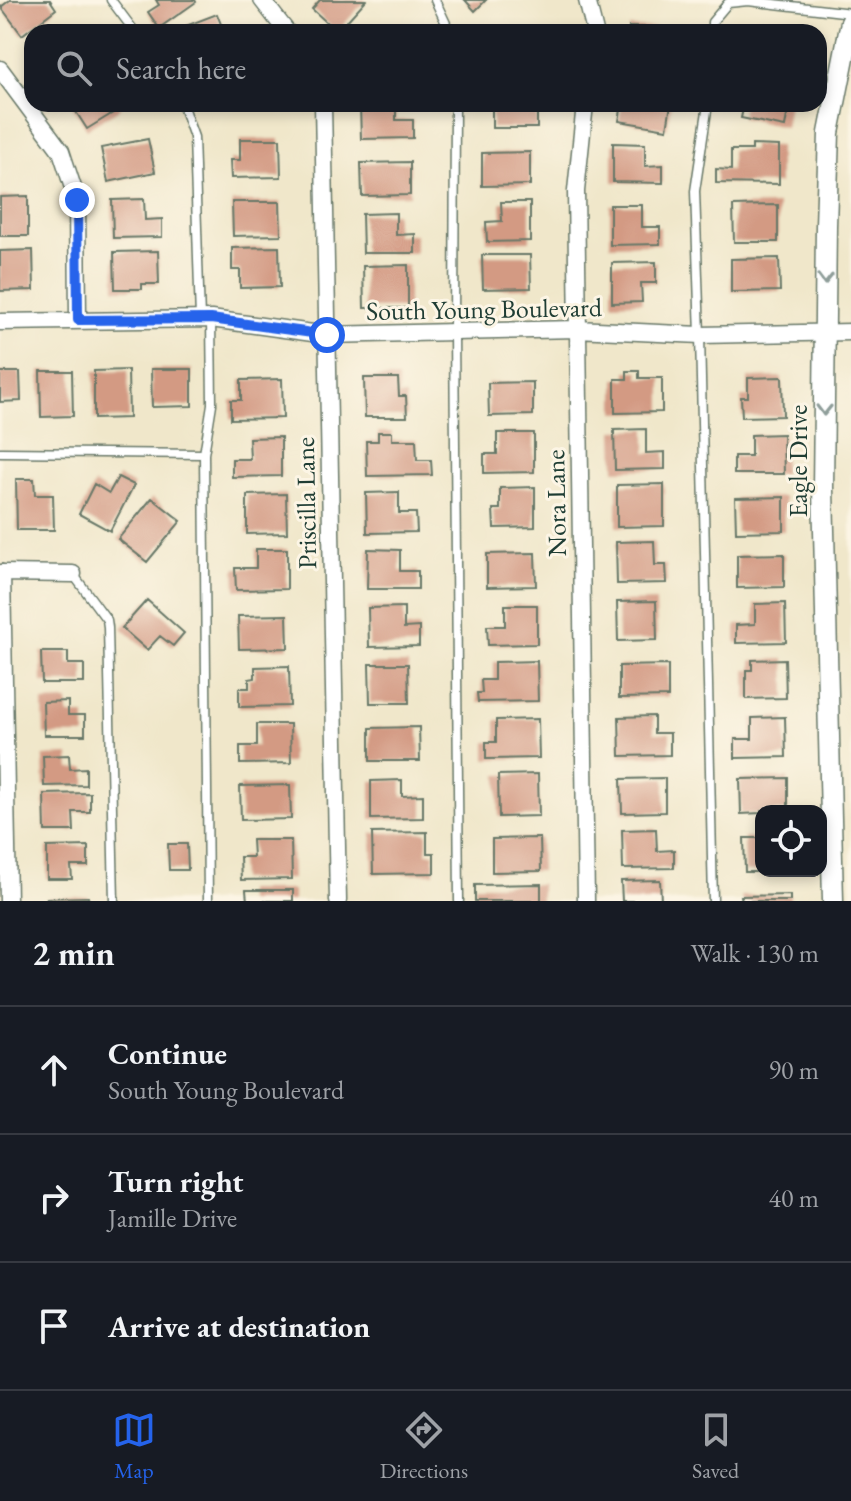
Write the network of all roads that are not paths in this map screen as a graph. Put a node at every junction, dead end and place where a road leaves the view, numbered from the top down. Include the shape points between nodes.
1 (111, 0) edge
2 (262, 0) edge
3 (435, 0) edge
4 (587, 0) edge
5 (851, 13) edge
6 (129, 24) edge
7 (281, 24) edge
8 (446, 24) edge
9 (593, 24) edge
10 (712, 24) edge
11 (850, 35) edge
12 (0, 69) edge
13 (24, 101) edge
14 (32, 112) edge
15 (185, 112) edge
16 (323, 112) edge
17 (455, 112) edge
18 (584, 112) edge
19 (707, 112) edge
20 (78, 320) junction
21 (206, 320) junction
22 (0, 322) edge
23 (577, 329) junction
24 (454, 332) junction
25 (825, 332) junction
26 (851, 332) edge
27 (327, 335) junction
28 (700, 335) junction
29 (0, 452) edge
30 (204, 454) junction
31 (1, 573) edge
32 (73, 574) joint
33 (8, 901) edge
34 (114, 901) edge
35 (208, 901) edge
36 (338, 901) edge
37 (459, 901) edge
38 (586, 901) edge
39 (713, 901) edge
40 (833, 901) edge

1 - 6 lane
2 - 7 street
3 - 8 lane
4 - 9 street
5 - 10 lane via 748,1 728,3
11 -> 25 street, Eagle Drive via 829,133
12 - 13 street
14 - 20 street via 61,151 77,200
15 - 21 lane via 194,137
16 - 27 street, Priscilla Lane
17 - 24 lane
18 - 23 street, Nora Lane via 576,191
19 - 28 lane via 695,191
20 - 21 street, South Young Boulevard
20 - 22 street, South Young Boulevard
21 - 27 street, South Young Boulevard
21 - 30 lane via 212,404
23 - 24 street, South Young Boulevard
23 - 28 street, South Young Boulevard
23 - 38 street, Nora Lane
24 - 27 street, South Young Boulevard
24 - 37 lane
25 - 26 street, South Young Boulevard
25 - 28 street, South Young Boulevard
25 -> 40 street, Eagle Drive via 823,489
27 - 36 street, Priscilla Lane
28 - 39 lane
29 - 30 lane
30 - 35 lane
31 - 32 street
31 - 33 street
32 - 34 lane via 108,627

